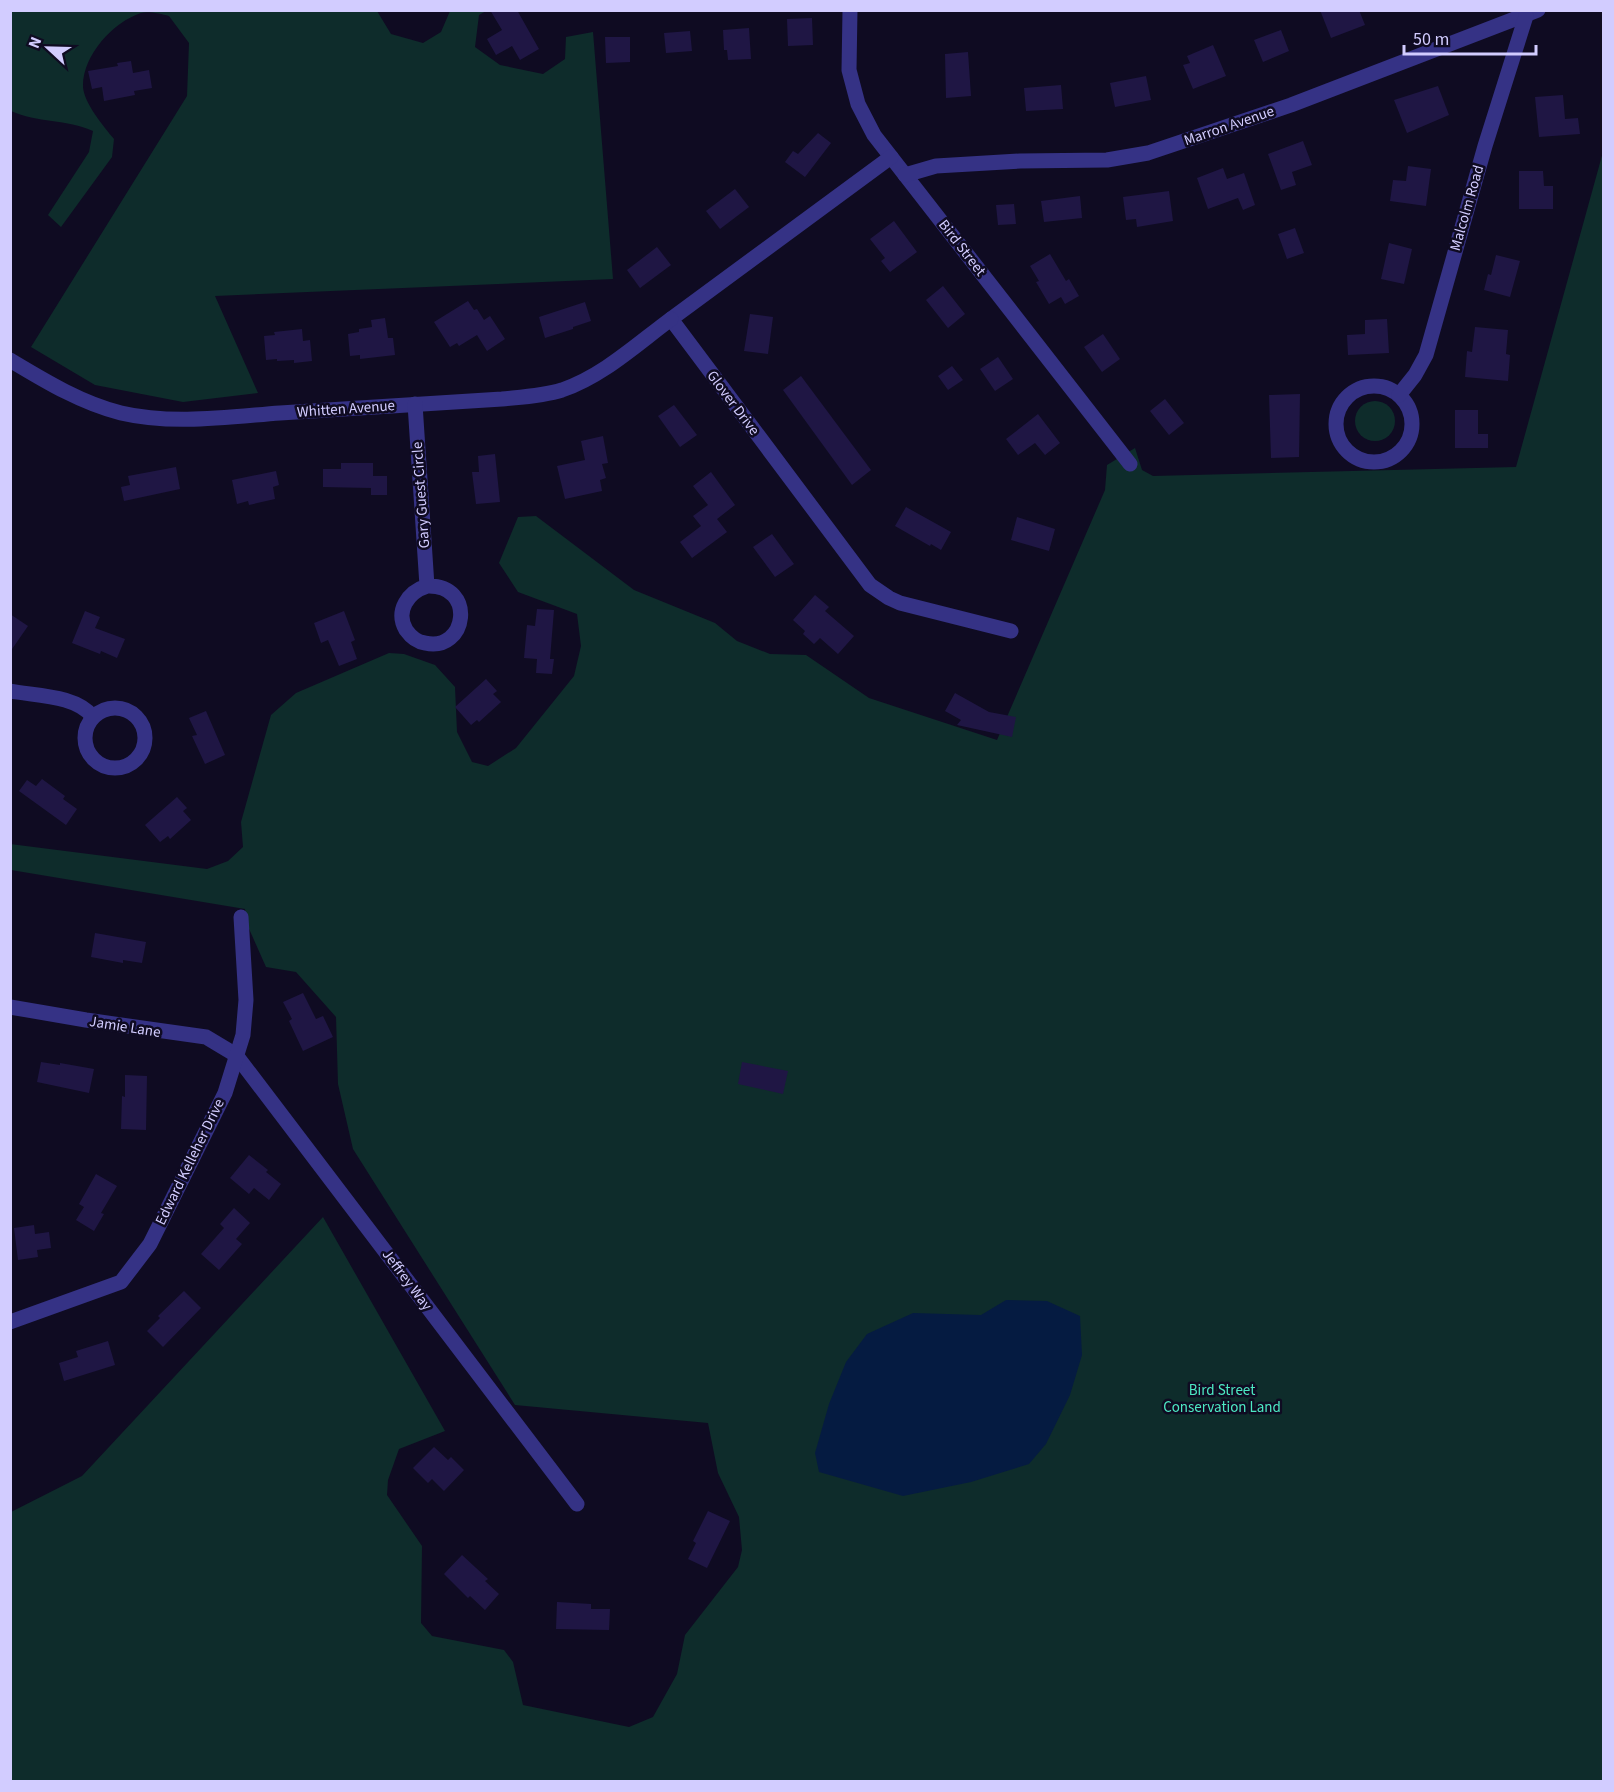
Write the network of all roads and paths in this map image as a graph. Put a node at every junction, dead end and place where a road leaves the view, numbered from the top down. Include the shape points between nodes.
1 (850, 10) edge
2 (1532, 13) edge
3 (891, 157) junction
4 (905, 175) junction
5 (671, 319) junction
6 (11, 361) edge
7 (1399, 395) junction
8 (415, 404) junction
9 (1130, 464) dead end
10 (427, 586) dead end
11 (1011, 631) dead end
12 (10, 691) edge
13 (93, 717) dead end
14 (242, 917) dead end
15 (10, 1006) edge
16 (236, 1055) junction
17 (10, 1322) edge
18 (577, 1504) dead end

1 - 3 street, Bird Street via 849,70 858,104
2 - 4 street, Marron Avenue via 1291,105 1148,153 1107,160 936,166
2 - 7 street, Malcolm Road via 1482,157 1426,355
3 - 4 street, Bird Street
3 - 5 street
4 - 9 street, Bird Street
5 - 8 street, Whitten Avenue via 605,368 561,390 522,397
5 - 11 street, Glover Drive via 870,585 906,605
6 - 8 street, Whitten Avenue via 93,404 154,418
7 - 7 street via 1377,386 1365,387 1346,400 1339,410 1337,433 1351,454 1376,462 1399,453 1412,424 1407,405
8 - 10 street, Gary Guest Circle
12 - 13 street via 74,703
14 - 16 street, Edward Kelleher Drive via 246,1000 243,1035
15 - 16 street, Jamie Lane via 206,1037
16 - 17 street, Edward Kelleher Drive via 225,1093 150,1244 121,1282
16 - 18 street, Jeffrey Way

